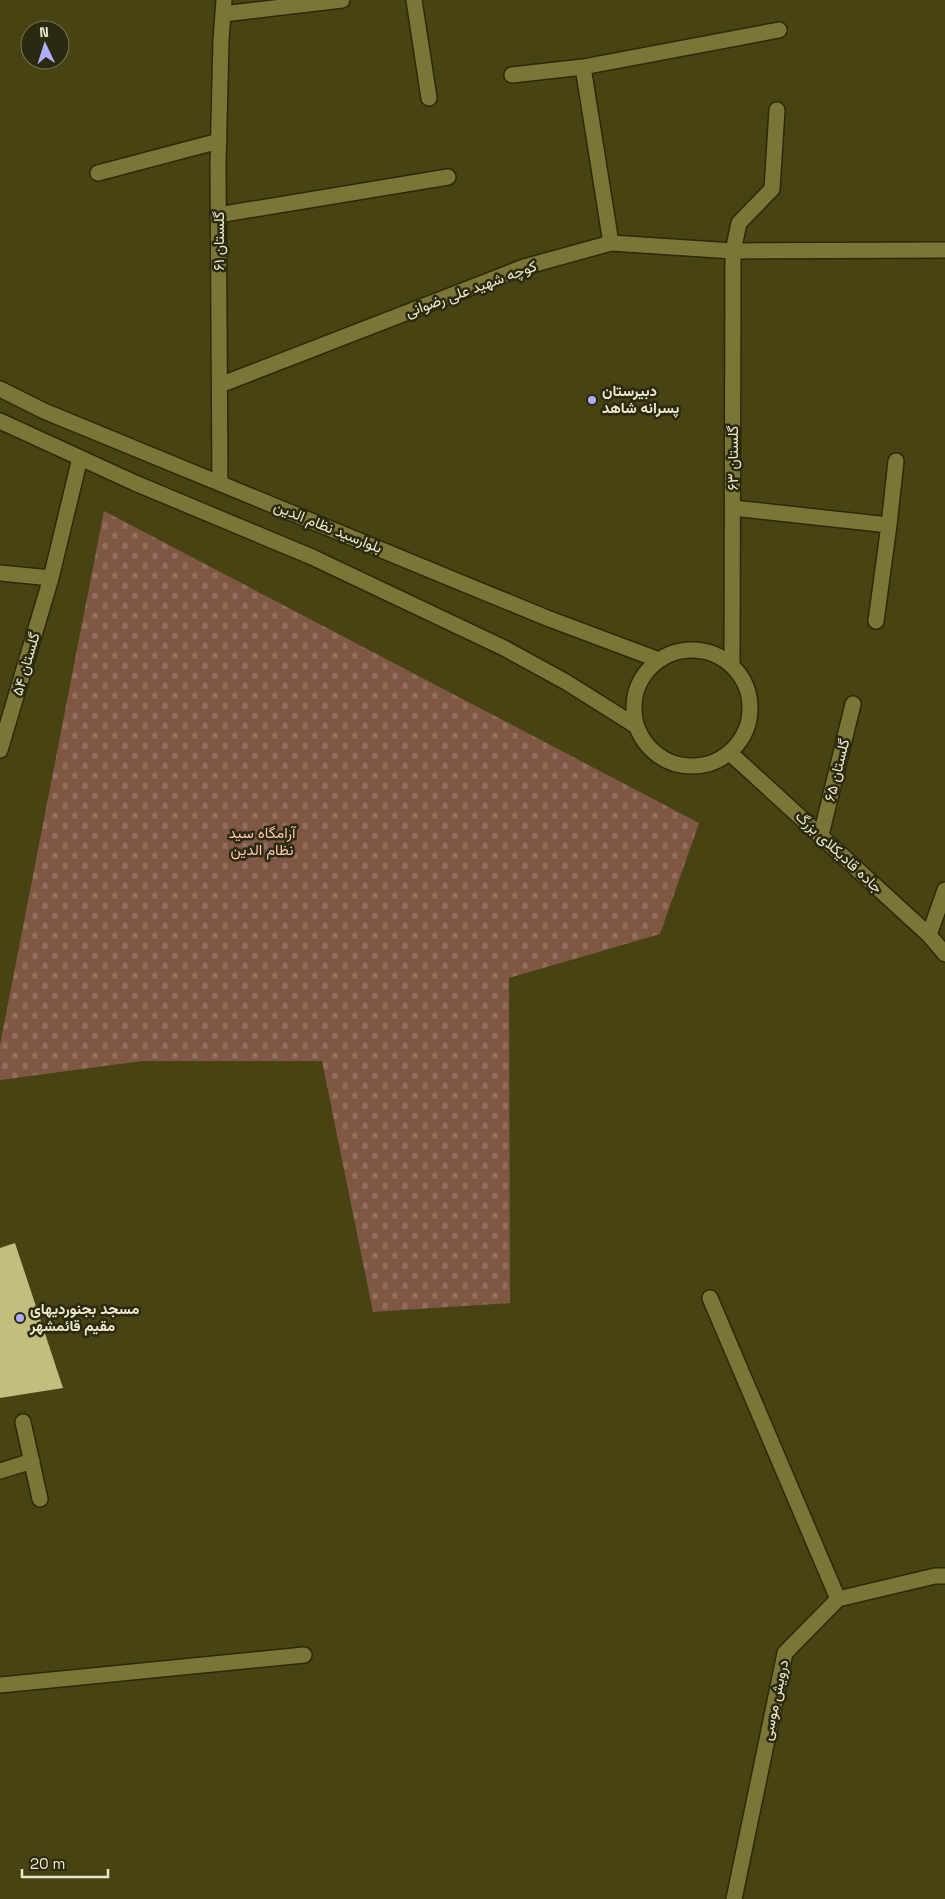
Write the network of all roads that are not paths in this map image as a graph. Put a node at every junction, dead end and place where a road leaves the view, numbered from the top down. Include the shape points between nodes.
1 (342, 0) edge
2 (414, 0) edge
3 (224, 7) edge
4 (779, 30) dead end
5 (583, 67) junction
6 (512, 75) dead end
7 (429, 98) dead end
8 (778, 110) dead end
9 (219, 141) junction
10 (98, 173) dead end
11 (448, 177) dead end
12 (218, 216) junction
13 (611, 244) junction
14 (945, 250) edge
15 (733, 251) junction
16 (220, 385) junction
17 (0, 389) edge
18 (0, 422) edge
19 (80, 458) junction
20 (896, 460) dead end
21 (220, 483) junction
22 (733, 508) junction
23 (889, 525) junction
24 (0, 573) edge
25 (51, 578) junction
26 (876, 621) dead end
27 (659, 660) junction
28 (732, 666) junction
29 (853, 704) dead end
30 (636, 726) junction
31 (0, 750) edge
32 (730, 753) junction
33 (821, 835) junction
34 (945, 890) edge
35 (929, 935) junction
36 (945, 954) edge
37 (710, 1298) dead end
38 (23, 1422) dead end
39 (32, 1461) junction
40 (0, 1472) edge
41 (40, 1499) dead end
42 (945, 1576) edge
43 (838, 1599) junction
44 (304, 1655) dead end
45 (0, 1685) edge
46 (734, 1899) edge

1 - 3 street
2 - 7 street
3 - 9 street, گلستان ۶۱
4 - 5 street
5 - 6 street
5 - 13 street
8 - 15 street, گلستان ۶۳ via 772,189 738,222
9 - 10 street
9 - 12 street, گلستان ۶۱
11 - 12 street
12 - 16 street, گلستان ۶۱
13 - 15 street, کوچه شهید علی رضوانی
13 - 16 street, کوچه شهید علی رضوانی via 524,267
14 - 15 street, کوچه شهید علی رضوانی
15 - 22 street, گلستان ۶۳
16 - 21 street, گلستان ۶۱
17 - 21 street, بلوارسید نظام الدین via 44,411
18 - 19 street
19 - 25 street, گلستان ۵۴
19 - 30 street via 312,557 504,648
20 - 23 street
21 - 27 street, بلوارسید نظام الدین via 548,618
22 - 23 street
22 - 28 street, گلستان ۶۳
23 - 26 street
24 - 25 street
25 - 31 street, گلستان ۵۴
27 - 28 street via 677,651 697,649 716,654
27 - 30 street via 645,672 636,689 633,707
28 - 32 street via 744,681 750,700 750,720 743,738
29 - 33 street, گلستان ۶۵
30 - 32 street via 658,756 675,764 694,767 712,763
32 - 33 street, جاده قادیکلای بزرگ
33 - 35 street, جاده قادیکلای بزرگ
34 - 35 street
35 - 36 street, جاده قادیکلای بزرگ
37 - 43 street
38 - 39 street
39 - 40 street
39 - 41 street
42 - 43 street
43 - 46 street, درویش موسی via 785,1653
44 - 45 street

